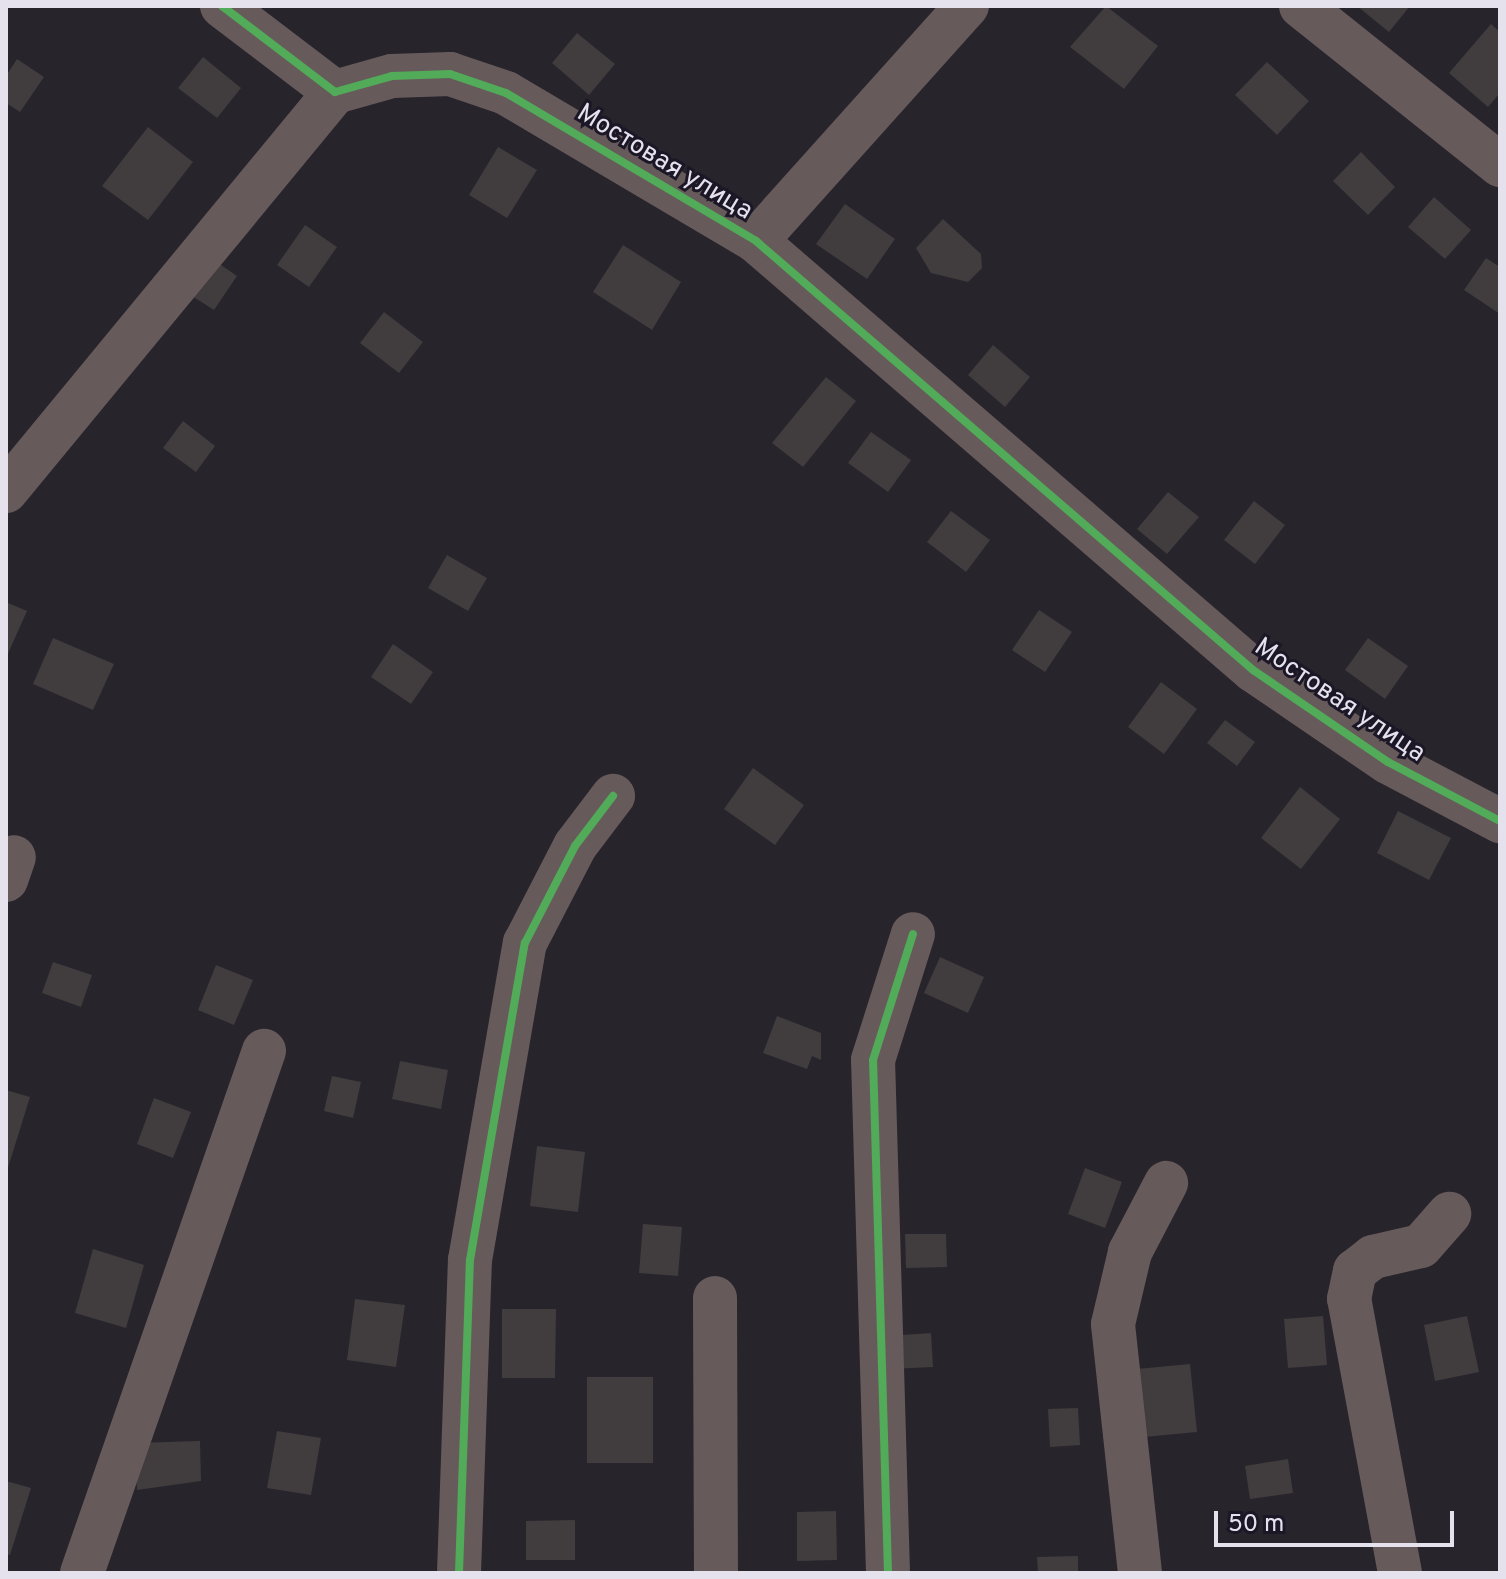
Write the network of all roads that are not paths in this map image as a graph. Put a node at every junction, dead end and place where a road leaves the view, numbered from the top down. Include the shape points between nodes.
1 (222, 6) edge
2 (967, 6) edge
3 (1302, 6) edge
4 (335, 92) junction
5 (1500, 165) edge
6 (756, 241) junction
7 (6, 491) edge
8 (613, 796) dead end
9 (1500, 821) edge
10 (913, 934) dead end
11 (264, 1051) dead end
12 (1166, 1183) dead end
13 (1449, 1214) dead end
14 (715, 1298) dead end
15 (82, 1573) edge
16 (459, 1573) edge
17 (716, 1573) edge
18 (888, 1573) edge
19 (1140, 1573) edge
20 (1400, 1573) edge

1 - 4 street
2 - 6 street
3 - 5 street
4 - 6 street, Мостовая улица via 392,76 450,74 506,93
4 - 7 street
6 - 9 street, Мостовая улица via 1253,670 1388,762
8 - 16 street via 575,846 525,943 470,1260
10 - 18 street via 873,1060
11 - 15 street
12 - 19 street via 1130,1252 1113,1324
13 - 20 street via 1421,1246 1373,1257 1355,1271 1349,1299
14 - 17 street

